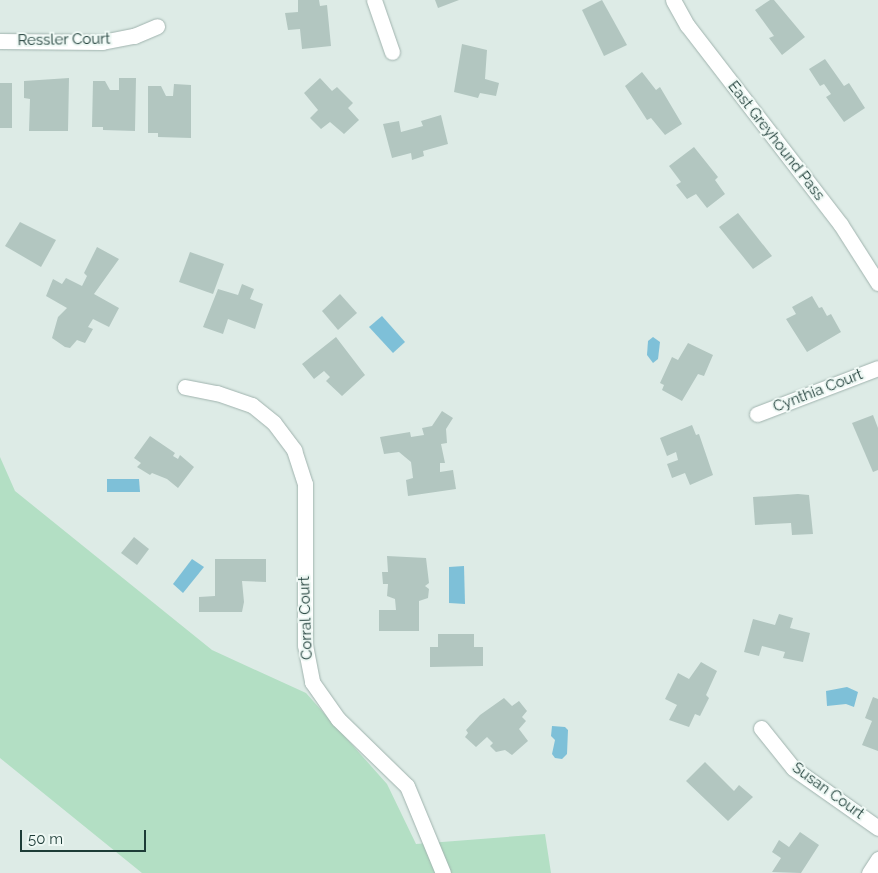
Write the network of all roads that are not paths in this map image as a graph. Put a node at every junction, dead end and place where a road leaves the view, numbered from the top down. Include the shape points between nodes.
1 (374, 0) edge
2 (673, 0) edge
3 (156, 26) dead end
4 (0, 41) edge
5 (392, 52) dead end
6 (878, 283) edge
7 (878, 368) edge
8 (185, 388) dead end
9 (757, 414) dead end
10 (761, 728) dead end
11 (878, 828) edge
12 (878, 859) edge
13 (443, 873) edge
14 (868, 873) edge

1 - 5 street
2 - 6 street, East Greyhound Pass via 686,25 841,225
3 - 4 street, Ressler Court via 134,36 102,42
7 - 9 street, Cynthia Court
8 - 13 street, Corral Court via 217,392 252,405 274,422 294,450 305,484 305,645 312,682 338,719 407,786
10 - 11 street, Susan Court via 793,768
12 - 14 street

